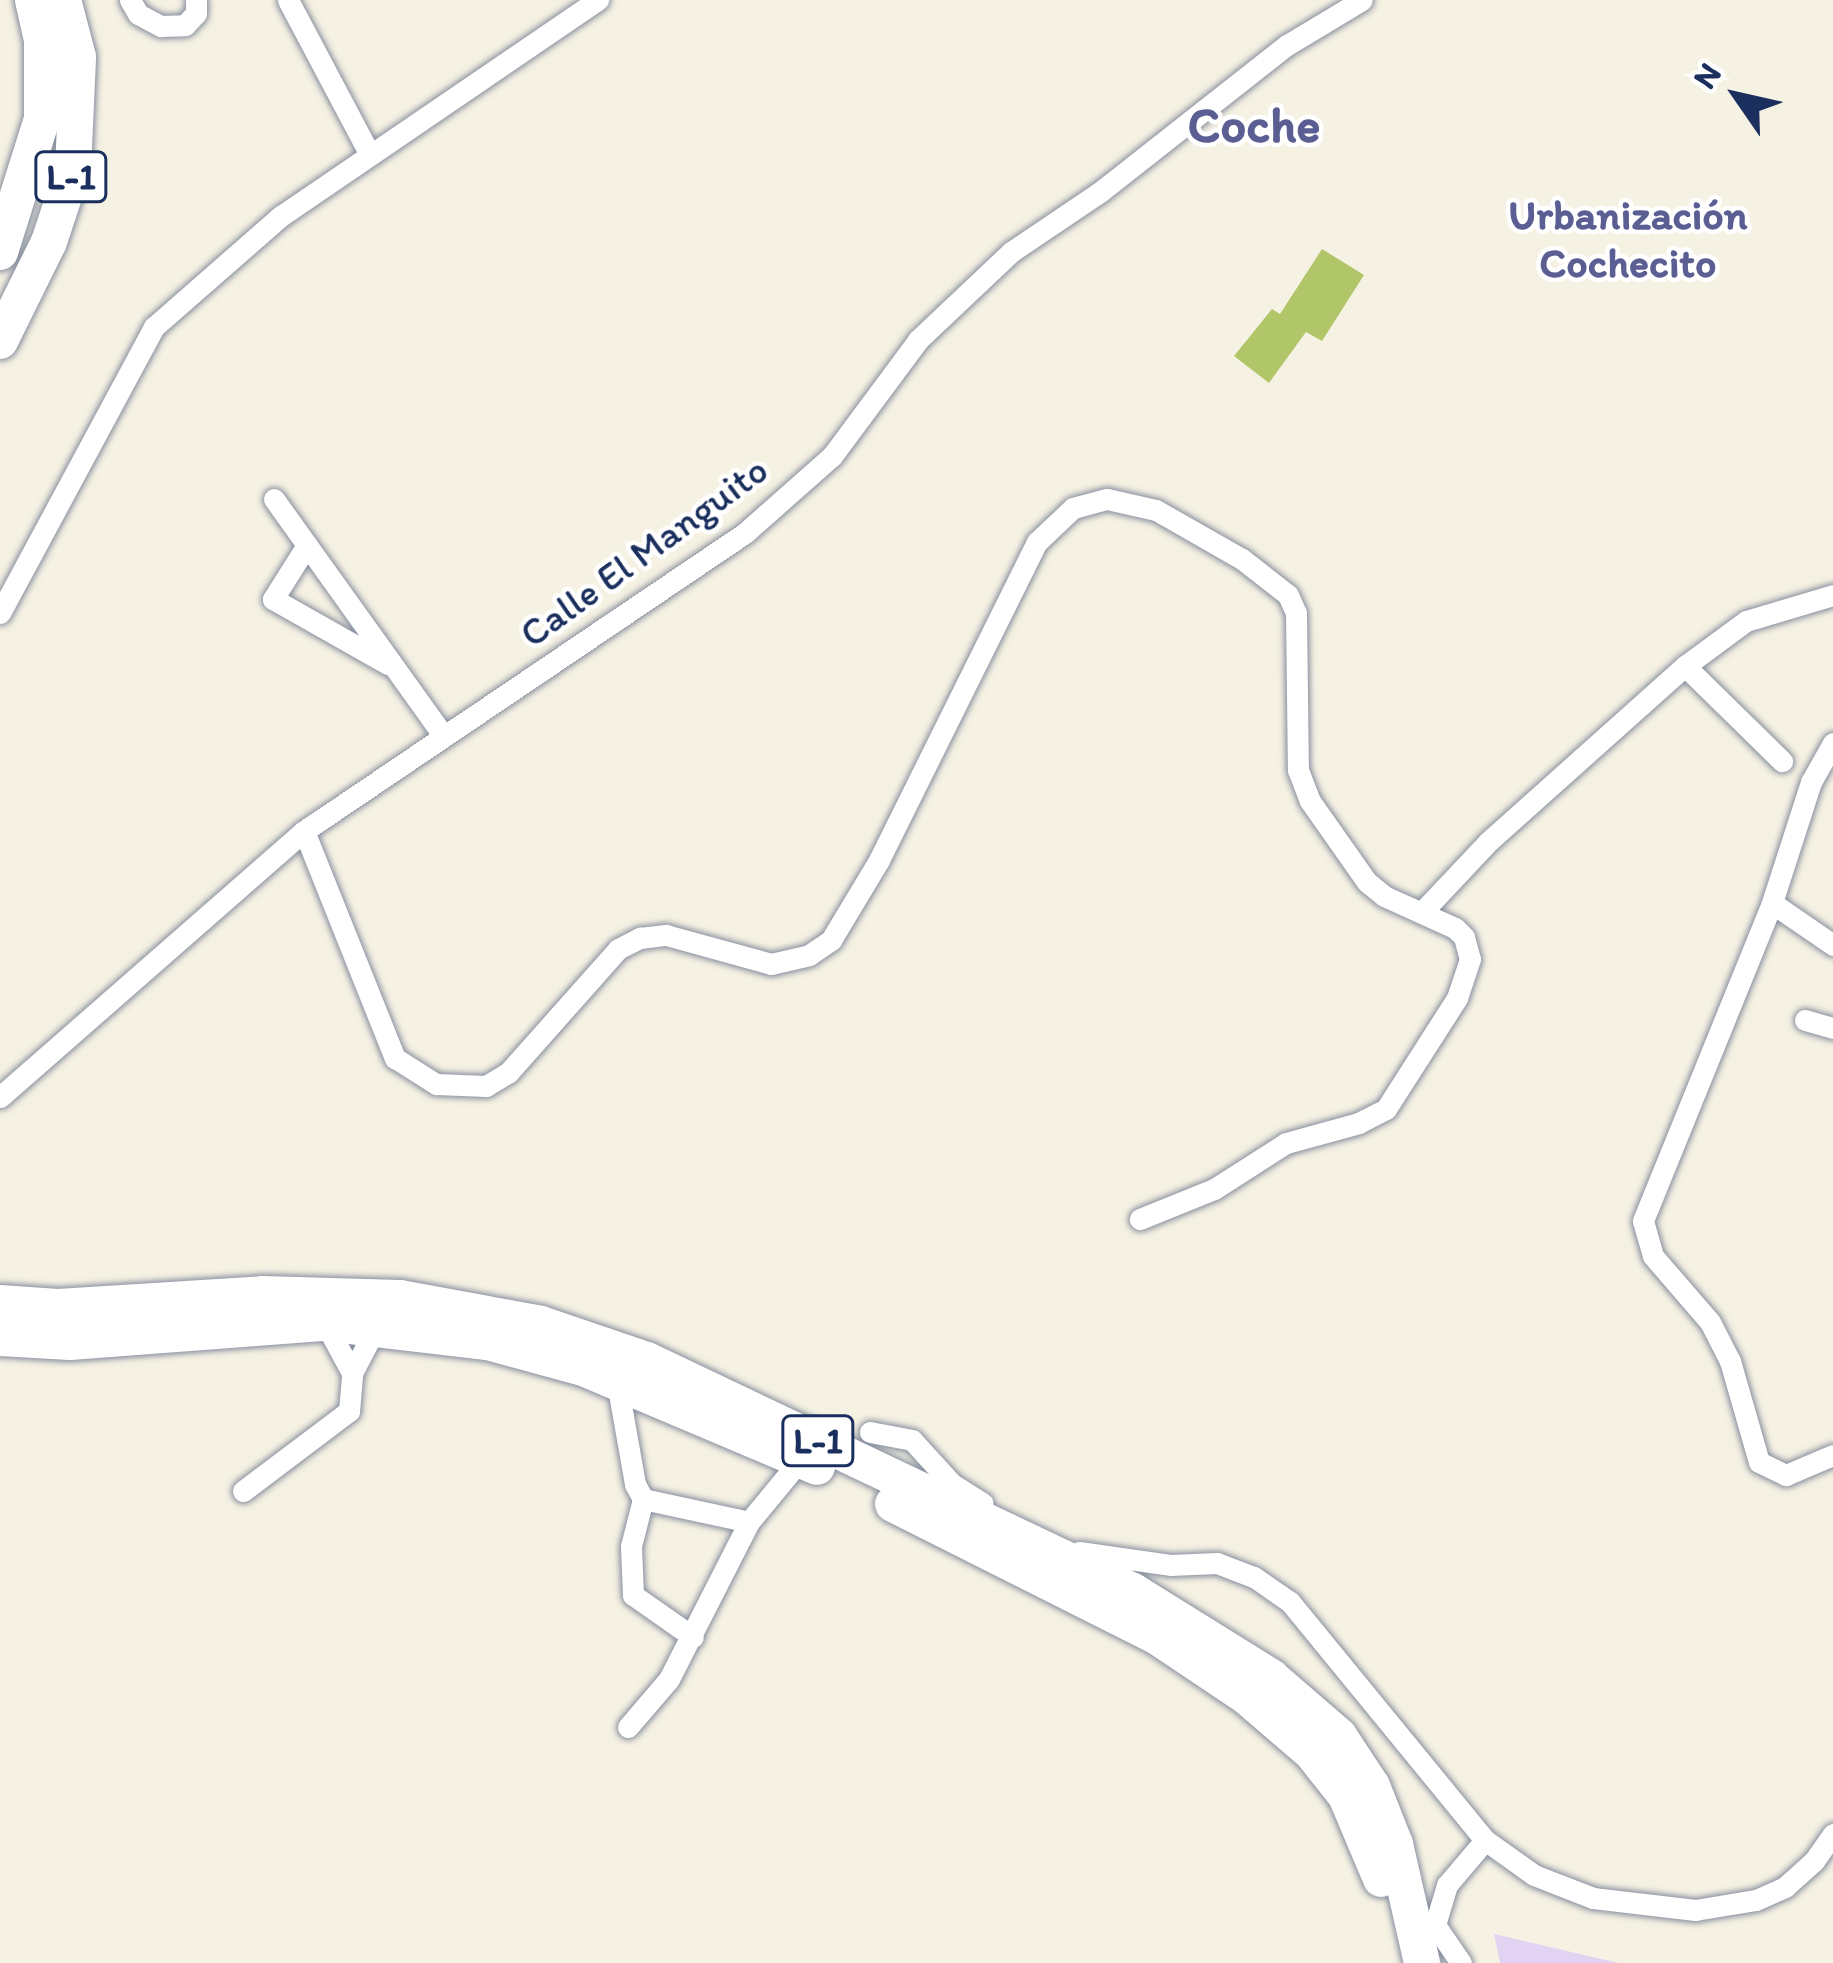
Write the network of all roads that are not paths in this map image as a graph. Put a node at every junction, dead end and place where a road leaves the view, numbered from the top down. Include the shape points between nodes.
1 (33, 0) edge
2 (63, 0) edge
3 (130, 0) edge
4 (196, 0) edge
5 (289, 0) edge
6 (598, 0) edge
7 (1362, 0) edge
8 (370, 155) junction
9 (0, 252) edge
10 (0, 341) edge
11 (274, 499) dead end
12 (307, 545) junction
13 (1833, 595) edge
14 (0, 614) edge
15 (1684, 666) junction
16 (394, 668) junction
17 (443, 735) junction
18 (1833, 742) edge
19 (1782, 761) dead end
20 (304, 831) junction
21 (1772, 903) junction
22 (1423, 911) junction
23 (1833, 945) edge
24 (1805, 1020) dead end
25 (1833, 1028) edge
26 (0, 1097) edge
27 (1140, 1219) dead end
28 (0, 1303) edge
29 (326, 1323) junction
30 (376, 1327) junction
31 (0, 1338) edge
32 (352, 1373) junction
33 (617, 1382) junction
34 (870, 1432) dead end
35 (1833, 1454) edge
36 (802, 1459) junction
37 (243, 1492) dead end
38 (947, 1492) junction
39 (643, 1499) junction
40 (749, 1522) junction
41 (693, 1637) junction
42 (628, 1727) dead end
43 (1833, 1834) edge
44 (1485, 1840) junction
45 (1423, 1922) junction
46 (1402, 1963) edge
47 (1422, 1963) edge
48 (1461, 1963) edge

1 - 9 main road, L-1 via 43,119
2 - 10 main road, L-1 via 78,57 73,169 49,242
3 - 4 street via 160,26 184,25
5 - 8 street
6 - 8 street
7 - 17 street, Calle El Manguito via 1287,45 1011,252 917,340 832,456 746,533
8 - 14 street via 281,216 154,327
11 - 12 street
12 - 16 street
12 - 16 street via 276,590 278,606
13 - 15 street via 1746,621
15 - 19 street
15 - 22 street
16 - 17 street
17 - 20 street, Calle El Manguito
18 - 21 street via 1811,782
20 - 22 street via 395,1058 436,1084 486,1086 508,1073 618,949 640,938 666,935 771,964 809,955 849,918 1037,542 1072,508 1107,499 1156,510 1288,595 1296,614 1298,770 1310,801 1367,882
20 - 26 street, Calle El Manguito
21 - 23 street
21 - 35 street via 1643,1220 1653,1256 1710,1322 1730,1361 1759,1462 1786,1474
22 - 27 street via 1464,937 1470,969 1399,1095 1371,1118 1286,1144 1214,1189
24 - 25 street
28 - 38 main road, L-1 via 320,1294 452,1303 594,1339
29 - 30 main road, L-1
29 - 31 main road, L-1 via 70,1342
29 - 32 street
30 - 32 street
30 - 33 main road, L-1 via 527,1350
32 - 37 street via 349,1412
33 - 36 main road, L-1
33 - 39 street
34 - 38 street via 912,1441
36 - 40 street
36 - 46 main road, L-1 via 1159,1638 1289,1732 1358,1820
38 - 44 street via 1064,1548 1170,1565 1217,1563 1254,1577 1290,1603
38 - 45 main road, L-1 via 1181,1617 1314,1713 1372,1786
39 - 40 street
39 - 41 street via 631,1546 632,1595
40 - 41 street
41 - 42 street
43 - 44 street via 1785,1888 1695,1910 1593,1898 1534,1875
44 - 45 street
45 - 47 main road, L-1
45 - 48 street

